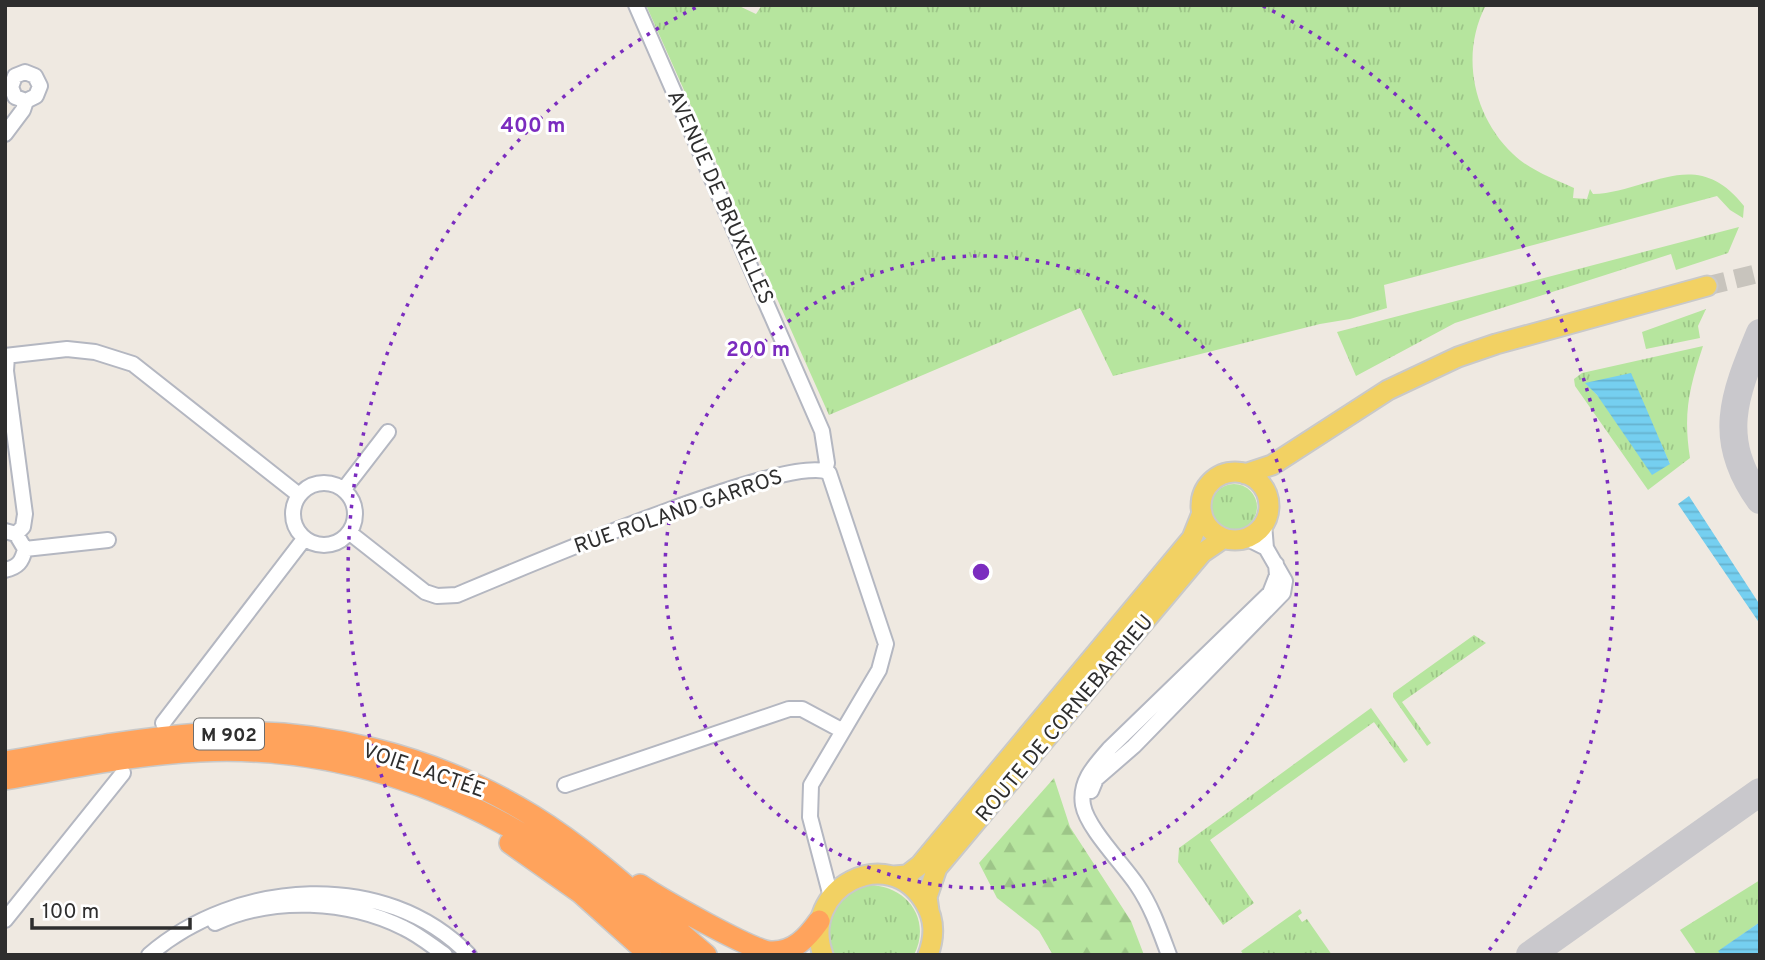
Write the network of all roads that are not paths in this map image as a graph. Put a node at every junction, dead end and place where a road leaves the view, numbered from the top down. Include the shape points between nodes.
1 (636, 5) edge
2 (26, 101) dead end
3 (5, 134) edge
4 (1707, 286) tunnel mouth
5 (6, 356) edge
6 (388, 432) dead end
7 (1317, 435) junction
8 (825, 470) junction
9 (1245, 474) junction
10 (344, 489) junction
11 (299, 495) junction
12 (1269, 503) junction
13 (1202, 513) junction
14 (1264, 524) junction
15 (11, 532) edge
16 (350, 533) junction
17 (1224, 538) junction
18 (1246, 538) junction
19 (304, 539) junction
20 (108, 540) dead end
21 (1266, 548) junction
22 (25, 549) junction
23 (5, 570) edge
24 (163, 723) dead end
25 (843, 731) junction
26 (318, 757) junction
27 (5, 762) edge
28 (123, 773) dead end
29 (5, 779) edge
30 (565, 785) dead end
31 (823, 858) junction
32 (609, 874) junction
33 (894, 876) junction
34 (855, 878) junction
35 (301, 891) junction
36 (831, 897) junction
37 (366, 900) junction
38 (275, 907) junction
39 (348, 909) junction
40 (929, 911) junction
41 (5, 920) edge
42 (819, 921) junction
43 (149, 955) edge
44 (159, 955) edge
45 (445, 955) edge
46 (469, 955) edge
47 (650, 955) edge
48 (679, 955) edge
49 (706, 955) edge
50 (823, 955) edge
51 (928, 955) edge
52 (1169, 955) edge

1 - 8 street, AVENUE DE BRUXELLES via 822,431
2 - 3 street
4 - 7 main road via 1458,357 1388,390
5 - 11 street via 67,349 133,364
5 - 15 street via 25,514 23,527
6 - 10 street
7 - 9 main road via 1272,465
7 - 12 main road via 1280,474
8 - 16 street, RUE ROLAND GARROS via 803,470 733,489 637,522 457,595 425,592
8 - 25 street via 833,479 886,644 879,670
9 - 12 main road via 1261,485
9 - 13 main road via 1234,472 1213,481 1205,490
10 - 11 street via 321,482
10 - 16 street via 356,510
11 - 19 street via 293,517
12 - 14 main road
13 - 17 main road via 1209,528
13 - 33 main road, ROUTE DE CORNEBARRIEU via 1192,538 920,865 907,875
14 - 18 main road
14 - 21 street
15 - 22 street
16 - 19 street via 328,545
17 - 18 main road
17 - 40 main road, ROUTE DE CORNEBARRIEU via 1202,553 937,868 927,897
18 - 21 street
19 - 24 street
20 - 22 street
21 - 52 street via 1277,575 1270,593 1153,704 1091,769 1083,788 1083,807 1091,826 1152,910
22 - 23 street via 23,559
25 - 30 street via 802,709 789,709
25 - 31 street via 811,785 808,800
26 - 29 highway, VOIE LACTÉE / M 902 via 201,751
26 - 47 highway via 322,766 438,803 517,847 581,893
26 - 48 highway, VOIE LACTÉE / M 902 via 414,782 500,821 575,870
27 - 32 highway, VOIE LACTÉE / M 902 via 202,734 281,734 339,742 393,754 496,795 570,841
28 - 41 street
31 - 34 street via 838,873
31 - 36 street
32 - 42 highway via 620,872 674,905 770,952 800,943
32 - 49 highway, VOIE LACTÉE / M 902
33 - 34 main road
33 - 40 main road via 911,885
34 - 36 main road
35 - 37 street
35 - 38 street via 301,900
35 - 43 street via 222,910 189,926
36 - 42 main road
37 - 39 street
37 - 46 street via 427,923
38 - 39 street
38 - 44 street via 221,920
39 - 45 street via 406,929
40 - 51 main road, ROUTE DE CORNEBARRIEU via 933,936
42 - 50 main road

